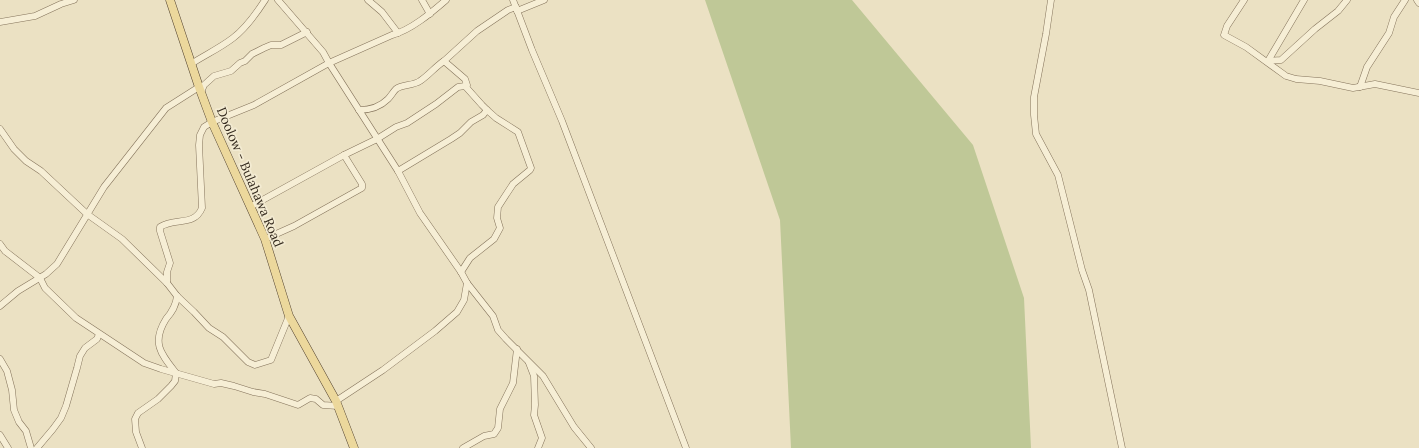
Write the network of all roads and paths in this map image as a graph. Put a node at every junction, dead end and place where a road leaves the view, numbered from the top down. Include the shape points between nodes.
1 (74, 0) edge
2 (170, 0) edge
3 (265, 0) edge
4 (278, 0) edge
5 (368, 0) edge
6 (422, 0) edge
7 (446, 0) edge
8 (513, 0) edge
9 (544, 0) edge
10 (1051, 0) edge
11 (1244, 0) edge
12 (1304, 0) edge
13 (1347, 0) edge
14 (1405, 0) edge
15 (1417, 0) edge
16 (1419, 3) edge
17 (517, 9) junction
18 (430, 14) junction
19 (0, 22) edge
20 (307, 32) junction
21 (398, 33) junction
22 (444, 61) junction
23 (1268, 61) junction
24 (329, 63) junction
25 (191, 64) junction
26 (465, 86) junction
27 (1360, 87) junction
28 (200, 90) junction
29 (1419, 93) edge
30 (359, 110) junction
31 (488, 110) junction
32 (212, 122) junction
33 (0, 129) edge
34 (378, 139) junction
35 (344, 155) junction
36 (398, 171) junction
37 (250, 207) junction
38 (87, 214) junction
39 (265, 239) junction
40 (0, 244) edge
41 (460, 272) junction
42 (40, 278) junction
43 (167, 283) junction
44 (466, 283) junction
45 (177, 296) junction
46 (0, 306) edge
47 (290, 316) junction
48 (99, 334) junction
49 (517, 349) junction
50 (0, 359) edge
51 (529, 360) junction
52 (176, 374) junction
53 (337, 404) junction
54 (0, 435) edge
55 (471, 446) edge
56 (8, 448) edge
57 (32, 448) edge
58 (37, 448) edge
59 (142, 448) edge
60 (354, 448) edge
61 (463, 448) edge
62 (538, 448) edge
63 (591, 448) edge
64 (686, 448) edge
65 (1122, 448) edge

1 - 19 street via 35,16
2 - 25 main road, Doolow - Bulahawa Road
3 - 25 street via 257,13 237,34
4 - 20 street
5 - 21 street via 382,12
6 - 18 street
7 - 18 street
8 - 17 street
9 - 17 street
10 - 65 street via 1034,97 1036,134 1058,175 1089,290
11 - 23 street via 1224,35
12 - 23 street
13 - 23 street via 1338,11 1281,60
14 - 27 street via 1368,67
15 - 16 street
17 - 22 street via 508,10 477,31
17 - 64 street
18 - 21 street
20 - 24 street
20 - 28 street via 281,45 271,45 252,54 231,71 214,76
21 - 24 street
22 - 26 street via 465,79
22 - 30 street via 419,82 396,89 382,104 369,110
23 - 27 street via 1296,80
24 - 30 street
24 - 32 street via 254,105
25 - 28 main road, Doolow - Bulahawa Road
26 - 31 street
26 - 34 street via 458,87 423,113
27 - 29 street via 1375,84
28 - 32 main road, Doolow - Bulahawa Road
28 - 38 street via 166,108 104,187
30 - 34 street
31 - 36 street via 470,122 460,133
31 - 41 street via 518,132 531,168 513,184 498,208 500,228 494,239 470,258
32 - 37 main road, Doolow - Bulahawa Road
32 - 43 street via 204,127 200,135 200,213 188,221 160,227 170,263
33 - 38 street via 22,157 41,171
34 - 35 street
34 - 36 street
35 - 37 street
35 - 39 street via 362,188
36 - 41 street via 420,213
37 - 39 main road, Doolow - Bulahawa Road
38 - 42 street via 57,264
38 - 43 street via 122,240
39 - 47 main road, Doolow - Bulahawa Road
40 - 42 street via 5,251
41 - 44 street
42 - 46 street
42 - 48 street via 45,288 76,318
43 - 45 street
44 - 49 street via 493,316 498,330
44 - 53 street via 464,300 457,312
45 - 47 street via 248,362 255,365 271,360
45 - 52 street via 176,304 159,331 158,338 164,358
47 - 53 main road, Doolow - Bulahawa Road
48 - 52 street via 144,363
48 - 58 street via 80,356 61,418
49 - 51 street
49 - 55 street via 513,383 500,409 498,428 494,434 484,436
50 - 57 street via 7,370 14,410
51 - 62 street via 534,376 534,415 542,438
51 - 63 street via 543,376 574,427
52 - 53 street via 214,384 234,386 298,405 310,398 323,405
52 - 59 street via 171,386 138,413 135,419 136,432
53 - 60 main road, Doolow - Bulahawa Road
54 - 56 street
55 - 61 street

